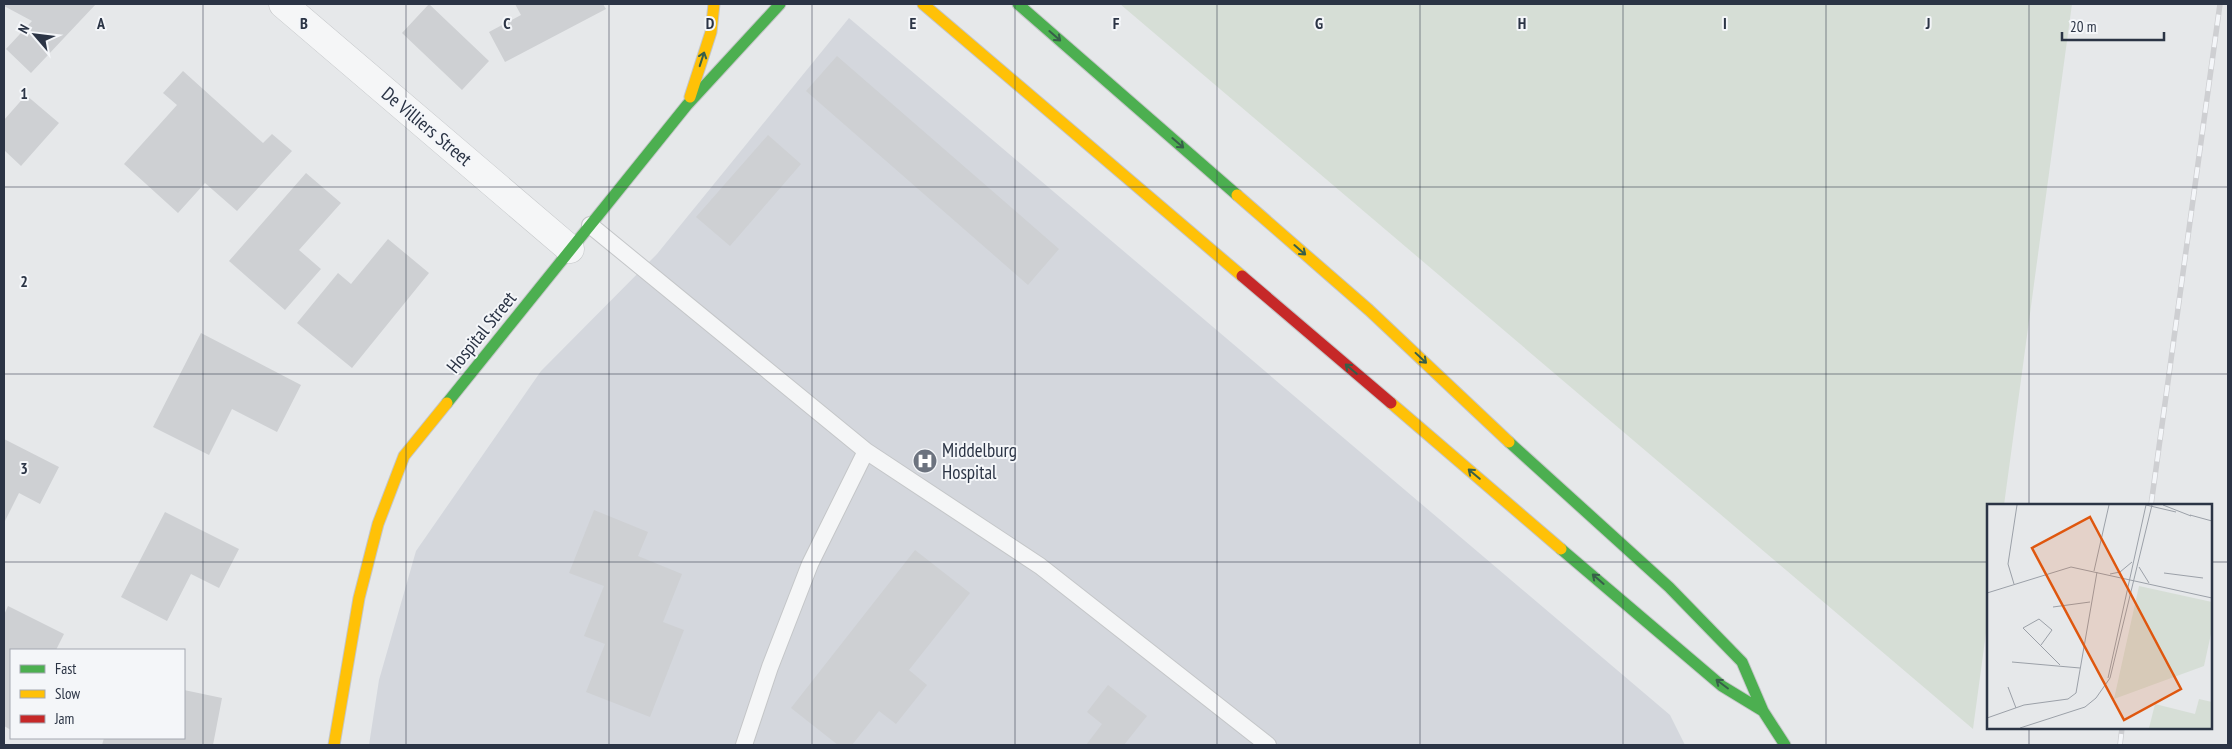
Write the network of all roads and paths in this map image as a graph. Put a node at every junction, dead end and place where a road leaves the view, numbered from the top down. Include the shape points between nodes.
1 (283, 4) edge
2 (714, 4) edge
3 (780, 4) edge
4 (923, 4) edge
5 (1018, 4) edge
6 (687, 106) junction
7 (590, 225) junction
8 (570, 249) junction
9 (866, 452) junction
10 (1763, 711) junction
11 (334, 745) edge
12 (744, 745) edge
13 (1268, 745) edge
14 (1785, 745) edge

1 - 8 street, De Villiers Street
6 -> 2 main road via 711,32
3 - 6 main road, Hospital Street
10 -> 4 main road via 1722,686
5 -> 10 main road via 1369,310 1539,470 1669,586 1742,662
6 - 7 main road, Hospital Street
7 - 8 main road, Hospital Street
7 - 9 lane
8 - 11 main road, Hospital Street via 404,456 389,486 370,552 349,650
9 - 12 lane via 810,564
9 - 13 lane via 1040,566
10 - 14 main road

